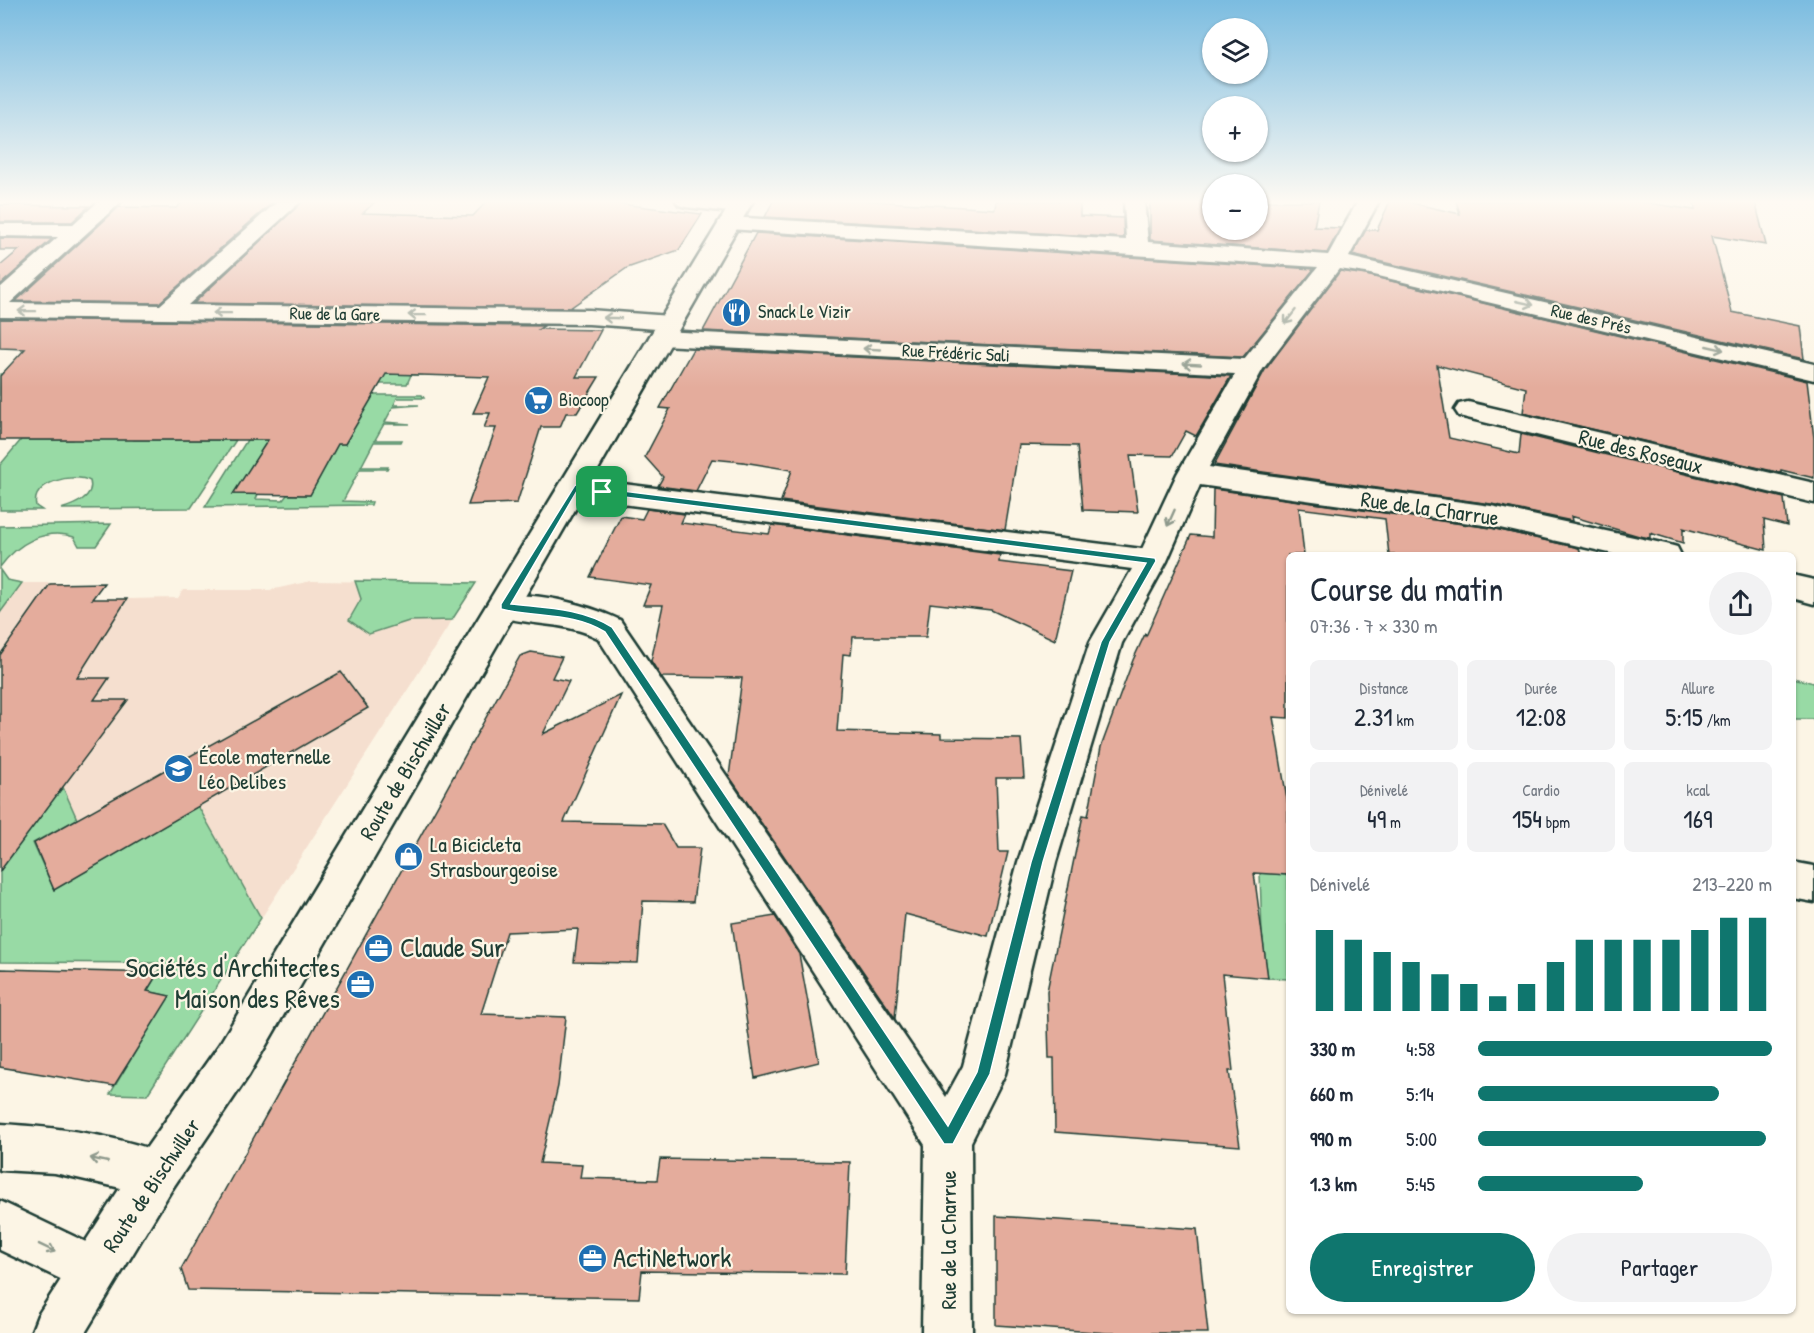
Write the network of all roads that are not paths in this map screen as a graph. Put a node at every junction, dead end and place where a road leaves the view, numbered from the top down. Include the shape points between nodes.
1 (41, 263) edge
2 (221, 263) edge
3 (706, 263) edge
4 (1332, 263) edge
5 (1343, 263) edge
6 (0, 300) edge
7 (0, 310) edge
8 (166, 312) junction
9 (665, 331) junction
10 (1251, 367) junction
11 (1814, 372) edge
12 (1468, 410) dead end
13 (1191, 474) junction
14 (575, 488) junction
15 (1814, 493) edge
16 (1653, 552) edge
17 (1152, 561) junction
18 (1796, 587) edge
19 (1814, 592) edge
20 (505, 607) junction
21 (1796, 880) edge
22 (1814, 884) edge
23 (948, 1139) junction
24 (0, 1147) edge
25 (156, 1173) junction
26 (0, 1225) edge
27 (94, 1271) junction
28 (56, 1333) edge
29 (947, 1333) edge

1 - 6 street
2 - 8 street
3 - 9 street, Route de Bischwiller
4 -> 10 street, Rue de la Charrue
5 -> 11 street, Rue des Prés
8 -> 7 street, Rue de la Gare
9 -> 8 street, Rue de la Gare via 589,317
10 -> 9 street, Rue Frédéric Sali
9 - 14 street, Route de Bischwiller
10 - 13 street, Rue de la Charrue
12 - 15 street, Rue des Roseaux
13 - 16 street, Rue de la Charrue via 1491,516
13 -> 17 street, Rue de la Charrue
14 - 17 street
14 - 20 street, Route de Bischwiller
17 - 23 street, Rue de la Charrue via 1106,642 1037,862 983,1074
18 - 19 street
20 - 23 street via 572,615 609,629
20 - 25 street, Route de Bischwiller via 234,1060
21 - 22 street
23 - 29 street, Rue de la Charrue
25 -> 24 street via 55,1150
25 - 27 street, Route de Bischwiller
26 -> 27 street
27 - 28 street, Route de Bischwiller

